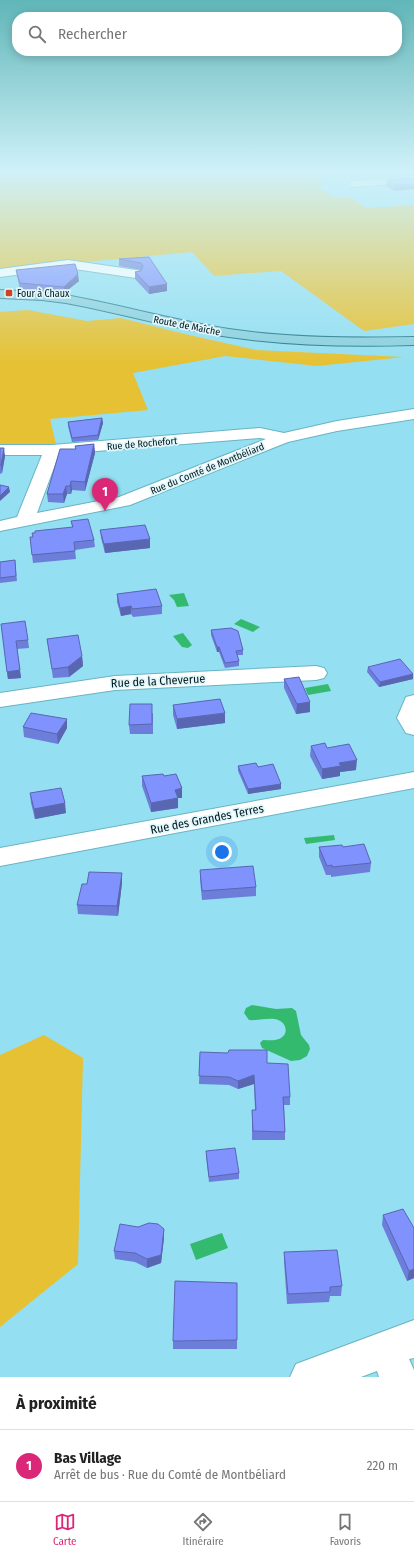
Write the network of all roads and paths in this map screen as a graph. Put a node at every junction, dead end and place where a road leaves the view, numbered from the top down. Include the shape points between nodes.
1 (0, 273) edge
2 (136, 274) edge
3 (0, 294) edge
4 (414, 341) edge
5 (414, 414) edge
6 (283, 438) junction
7 (0, 450) edge
8 (52, 450) junction
9 (26, 521) junction
10 (0, 526) edge
11 (316, 673) dead end
12 (0, 700) edge
13 (414, 702) edge
14 (414, 728) edge
15 (414, 780) edge
16 (0, 858) edge
17 (399, 1355) edge
18 (309, 1377) edge

1 - 2 street via 68,264
3 - 4 main road, Route de Maîche via 42,296 72,301 229,333 285,339
5 - 6 street, Rue du Comté de Montbéliard via 337,426
6 - 8 street, Rue de Rochefort via 260,433
6 - 9 street, Rue du Comté de Montbéliard via 124,501
7 - 8 street, Rue de Rochefort
8 - 9 street
9 - 10 street, Rue du Comté de Montbéliard
11 - 12 street, Rue de la Cheverue via 115,683
13 - 14 street via 408,718
15 - 16 street, Rue des Grandes Terres
17 - 18 street

